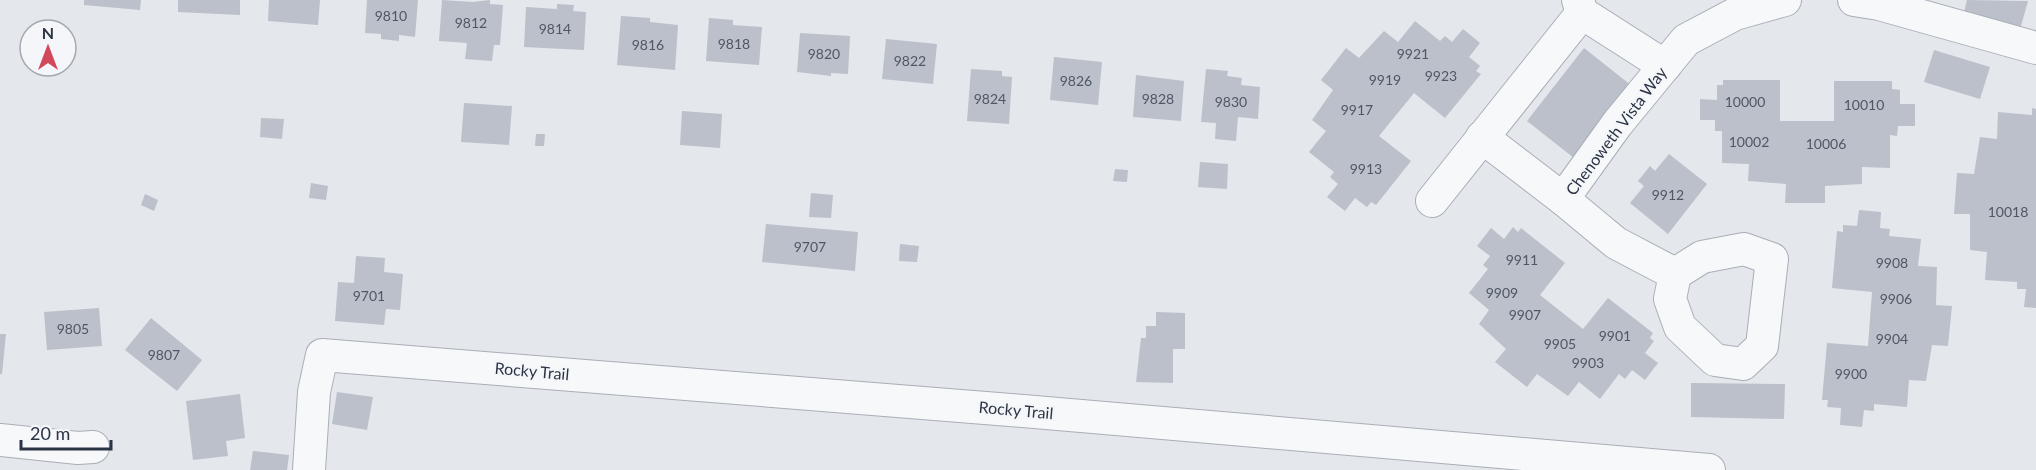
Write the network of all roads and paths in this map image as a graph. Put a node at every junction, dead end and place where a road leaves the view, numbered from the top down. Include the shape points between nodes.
1 (1785, 0) edge
2 (1854, 0) edge
3 (1580, 6) edge
4 (2036, 48) edge
5 (1665, 66) junction
6 (1482, 137) junction
7 (1563, 199) junction
8 (1431, 201) dead end
9 (1675, 274) dead end
10 (0, 440) edge
11 (93, 447) dead end
12 (309, 470) edge
13 (1709, 470) edge

1 - 5 street, Chenoweth Vista Way via 1735,14 1686,40
2 - 4 street
3 - 5 street
3 - 6 street
5 - 7 street, Chenoweth Vista Way
6 - 7 street
6 - 8 street
7 - 9 street, Chenoweth Vista Way via 1616,243
10 - 11 street
12 - 13 street, Rocky Trail via 314,392 322,355

